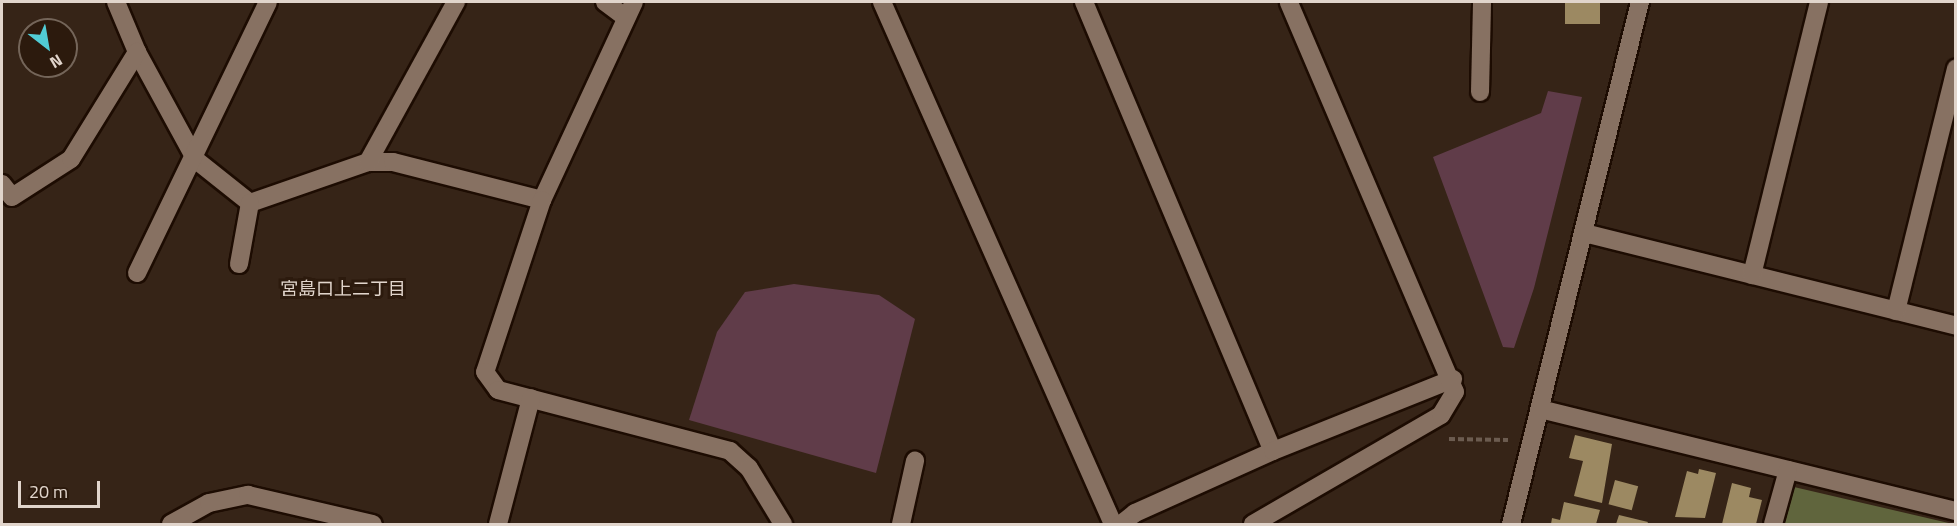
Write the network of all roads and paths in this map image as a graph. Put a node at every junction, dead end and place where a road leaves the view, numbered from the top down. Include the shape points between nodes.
1 (116, 2) edge
2 (268, 2) edge
3 (456, 2) edge
4 (605, 2) edge
5 (882, 2) edge
6 (1084, 2) edge
7 (1288, 2) edge
8 (1482, 2) edge
9 (1641, 2) edge
10 (1819, 2) edge
11 (630, 10) edge
12 (137, 52) junction
13 (1956, 68) edge
14 (1480, 92) dead end
15 (196, 160) junction
16 (368, 162) junction
17 (2, 184) edge
18 (542, 200) junction
19 (250, 203) junction
20 (1584, 233) junction
21 (239, 264) dead end
22 (137, 273) dead end
23 (1752, 275) junction
24 (1896, 311) junction
25 (1956, 326) edge
26 (1453, 379) junction
27 (531, 399) junction
28 (1540, 409) junction
29 (1508, 440) dead end
30 (1438, 442) dead end
31 (1273, 451) junction
32 (915, 461) dead end
33 (1788, 470) junction
34 (1956, 511) edge
35 (171, 525) edge
36 (373, 525) edge
37 (498, 525) edge
38 (783, 525) edge
39 (901, 525) edge
40 (1113, 525) edge
41 (1120, 525) edge
42 (1253, 525) edge
43 (1511, 525) edge
44 (1773, 525) edge

1 - 12 street
2 - 15 street
3 - 16 street
4 - 11 street
5 - 40 street
6 - 31 street
7 - 26 street
8 - 14 street
9 - 20 street
10 - 23 street
11 - 18 street
12 - 15 street
12 - 17 street via 71,159 12,197
13 - 24 street
15 - 19 street
15 - 22 street
16 - 18 street via 393,162
16 - 19 street
18 - 27 street via 485,372 498,390
19 - 21 street
20 - 23 street
20 - 28 street
23 - 24 street
24 - 25 street
26 - 31 street
26 - 42 street via 1455,392 1441,415
27 - 37 street
27 - 38 street via 730,451 749,468
28 - 33 street
28 - 43 street
29 - 30 path
31 - 41 street via 1135,513
32 - 39 street
33 - 34 street
33 - 44 street
35 - 36 street via 209,503 248,495

